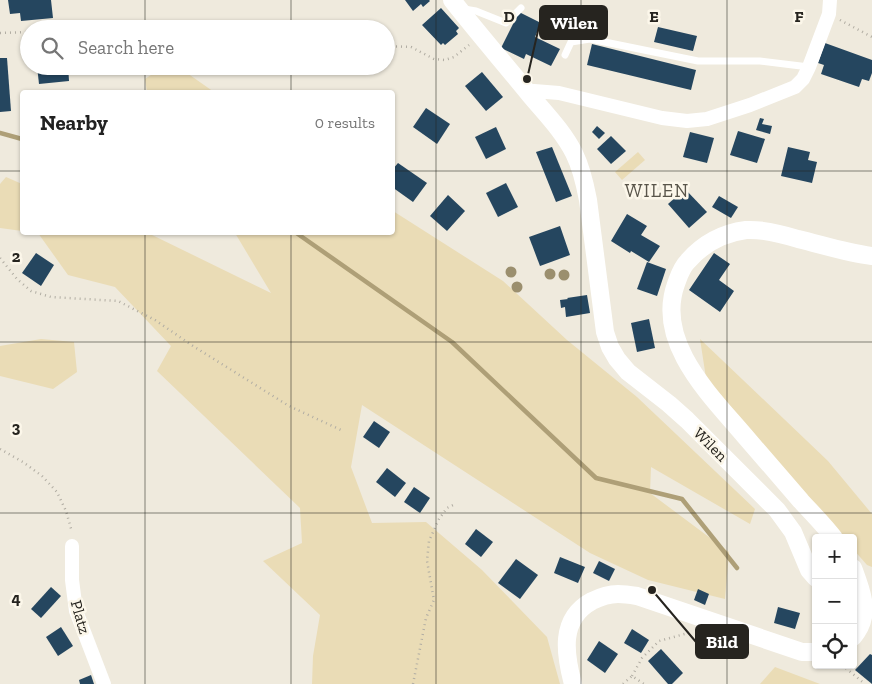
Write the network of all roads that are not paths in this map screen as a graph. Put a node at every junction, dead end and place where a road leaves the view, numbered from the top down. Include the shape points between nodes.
1 (455, 4) edge
2 (830, 7) edge
3 (521, 8) dead end
4 (565, 55) dead end
5 (809, 67) junction
6 (530, 94) junction
7 (872, 256) edge
8 (831, 534) edge
9 (72, 546) road end
10 (812, 574) edge
11 (857, 587) edge
12 (857, 632) edge
13 (812, 652) edge
14 (104, 684) edge
15 (574, 684) edge

1 - 3 lane via 506,23
1 - 6 street, Wilen
2 - 5 street
4 - 5 lane via 571,42 590,39 698,61 760,61
5 - 6 street via 795,87 707,119 687,121 559,93 534,90
6 - 10 street, Wilen via 566,139 579,166 588,200 605,332 617,360 687,420 777,510 793,532
7 - 8 street, Wilen via 772,232 748,230 730,233 712,241 686,263 673,291 673,328 680,348 701,384
9 - 14 street, Platz via 76,611
11 - 12 street via 864,600 864,610 862,625
13 - 15 street via 775,644 637,596 602,596 585,605 567,632 566,651

